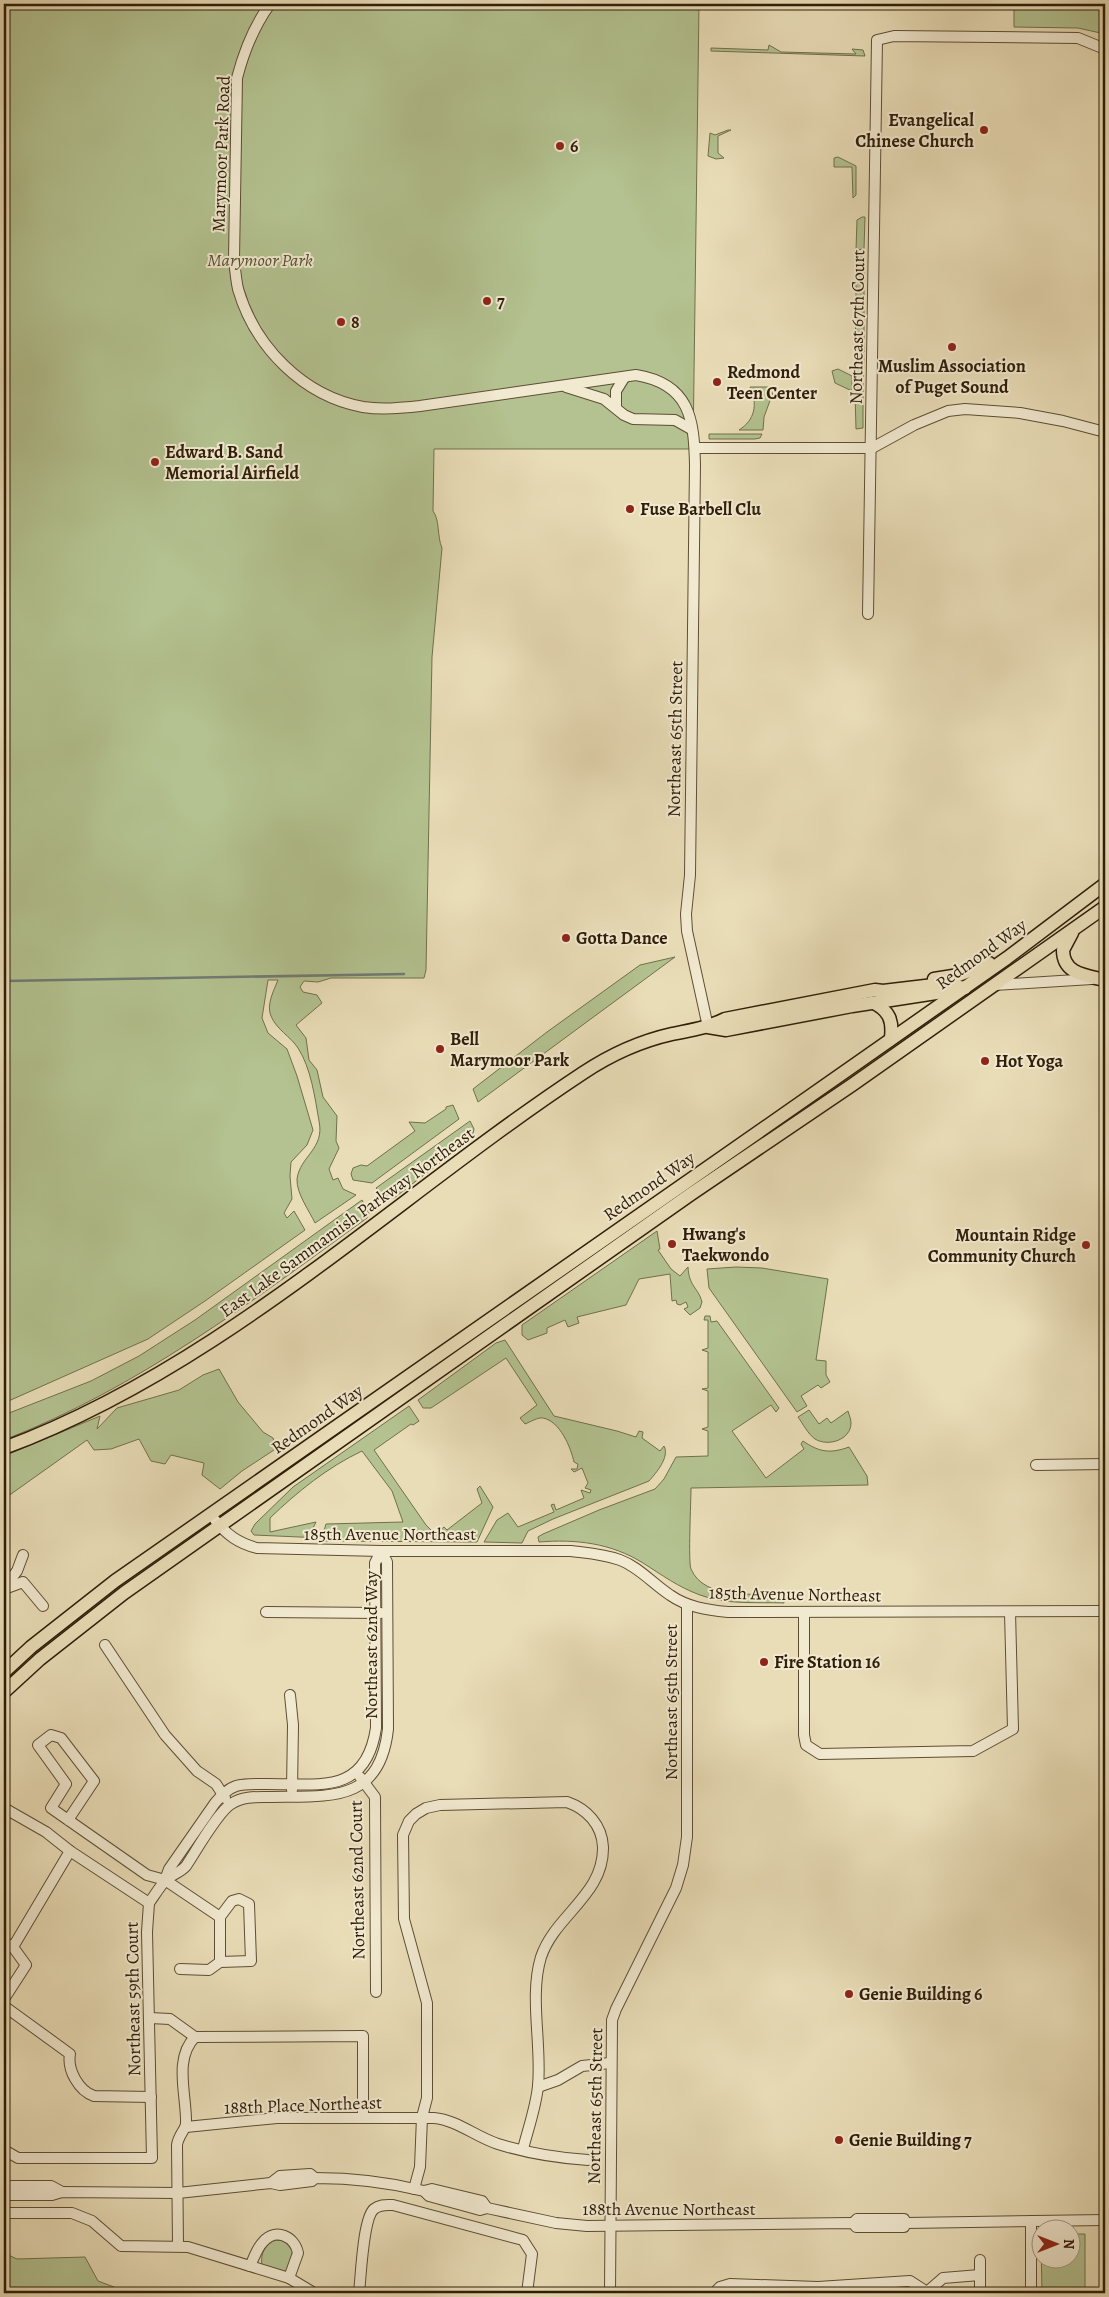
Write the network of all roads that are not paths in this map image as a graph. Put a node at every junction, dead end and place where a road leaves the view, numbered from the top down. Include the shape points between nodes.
1 (270, 4) edge
2 (1105, 49) edge
3 (624, 378) junction
4 (564, 387) junction
5 (616, 406) junction
6 (692, 429) junction
7 (1105, 432) edge
8 (695, 448) junction
9 (872, 448) junction
10 (868, 614) dead end
11 (1105, 884) edge
12 (1105, 907) edge
13 (1076, 928) junction
14 (1007, 958) junction
15 (1103, 979) edge
16 (995, 985) junction
17 (965, 988) junction
18 (874, 996) junction
19 (708, 1027) junction
20 (891, 1038) junction
21 (821, 1088) junction
22 (778, 1134) junction
23 (4, 1448) edge
24 (1105, 1464) edge
25 (1036, 1465) dead end
26 (212, 1515) junction
27 (221, 1527) junction
28 (381, 1551) junction
29 (23, 1556) dead end
30 (4, 1589) edge
31 (687, 1605) junction
32 (43, 1606) dead end
33 (1105, 1611) edge
34 (266, 1612) dead end
35 (804, 1612) junction
36 (1010, 1612) junction
37 (375, 1613) junction
38 (386, 1613) junction
39 (105, 1645) dead end
40 (4, 1672) edge
41 (4, 1692) edge
42 (290, 1695) dead end
43 (356, 1772) junction
44 (364, 1782) junction
45 (292, 1784) junction
46 (222, 1794) junction
47 (292, 1796) junction
48 (230, 1804) junction
49 (4, 1808) edge
50 (68, 1820) junction
51 (70, 1851) junction
52 (165, 1880) junction
53 (149, 1903) junction
54 (220, 1918) junction
55 (8, 1944) edge
56 (220, 1962) junction
57 (180, 1970) dead end
58 (376, 1992) dead end
59 (4, 2000) edge
60 (4, 2006) edge
61 (150, 2018) junction
62 (195, 2037) junction
63 (610, 2063) junction
64 (538, 2087) junction
65 (151, 2097) junction
66 (363, 2117) junction
67 (422, 2117) junction
68 (186, 2127) junction
69 (523, 2149) junction
70 (4, 2150) edge
71 (588, 2160) dead end
72 (4, 2186) edge
73 (419, 2190) junction
74 (62, 2192) junction
75 (178, 2193) junction
76 (4, 2195) edge
77 (4, 2213) edge
78 (1105, 2220) edge
79 (1031, 2221) junction
80 (610, 2227) junction
81 (178, 2246) junction
82 (980, 2260) dead end
83 (250, 2266) junction
84 (980, 2275) junction
85 (288, 2278) junction
86 (928, 2292) edge
87 (314, 2293) edge
88 (359, 2293) edge
89 (527, 2293) edge
90 (610, 2293) edge
91 (714, 2293) edge
92 (980, 2293) edge
93 (1031, 2293) edge

1 - 4 street, Marymoor Park Road via 254,29 237,78 235,152 234,259 238,288 247,314 263,343 307,384 341,401 363,407 420,406
2 - 9 street, Northeast 67th Court via 1078,38 894,36 877,40
3 - 4 street, Marymoor Park Road via 585,381
3 - 5 street via 616,391
3 - 6 street, Marymoor Park Road via 652,378 665,384 689,409
4 - 5 street, Marymoor Park Road via 594,394
5 - 6 street, Marymoor Park Road via 632,419 675,420
6 - 8 street, Marymoor Park Road
7 - 9 street via 1020,413 965,409 948,411 914,425
8 - 9 street
8 - 19 street, Northeast 65th Street via 690,842 686,914
9 - 10 street, Northeast 67th Court
11 - 14 main road, Redmond Way
12 - 13 main road, Redmond Way
13 - 15 main road via 1064,944 1064,960 1076,972
13 - 16 main road, Redmond Way
14 - 17 main road, Redmond Way
14 - 18 main road via 997,958 960,975 882,987
15 - 16 street
16 - 17 main road, East Lake Sammamish Parkway Northeast
16 - 22 main road, Redmond Way
17 - 18 main road, East Lake Sammamish Parkway Northeast
17 - 20 main road, Redmond Way
18 - 19 main road, East Lake Sammamish Parkway Northeast via 726,1030
18 - 20 main road via 891,1018
19 - 23 main road, East Lake Sammamish Parkway Northeast via 662,1037 609,1058 531,1110 186,1358 84,1414
20 - 21 main road, Redmond Way
21 - 22 main road via 808,1104 790,1116
21 - 26 main road, Redmond Way
22 - 27 main road, Redmond Way
24 - 25 street
26 - 27 street, 185th Avenue Northeast
26 - 40 main road, Redmond Way via 115,1581
27 - 28 street, 185th Avenue Northeast via 242,1544 257,1548
27 - 41 main road, Redmond Way via 124,1593 40,1659
28 - 31 street, 185th Avenue Northeast via 571,1551 597,1554 621,1560
28 - 37 street, Northeast 62nd Way via 375,1563
28 - 38 street, Northeast 62nd Way via 387,1562
29 - 30 street
30 - 32 street via 23,1582
31 - 35 street, 185th Avenue Northeast via 728,1612
31 - 63 street, Northeast 65th Street via 687,1837 683,1865 676,1888 616,2009 612,2020
33 - 36 street, 185th Avenue Northeast
34 - 37 street
35 - 36 street, 185th Avenue Northeast
35 - 36 street via 804,1735 806,1746 820,1754 973,1751 1013,1729
37 - 38 street
37 - 43 street, Northeast 62nd Way via 376,1728 370,1753
38 - 44 street, Northeast 62nd Way via 387,1742 376,1770
39 - 46 street via 165,1735 197,1771 216,1784
42 - 45 street
43 - 44 street, Northeast 62nd Court
43 - 45 street via 346,1780 331,1783
44 - 47 street via 351,1791 333,1795
44 - 58 street, Northeast 62nd Court via 375,1797
45 - 46 street via 244,1784
45 - 47 street
46 - 48 street
46 - 52 street via 169,1869
47 - 48 street via 246,1797
48 - 52 street via 184,1868
49 - 51 street, Northeast 59th Court via 46,1832
50 - 50 street via 51,1808 66,1784 38,1746 52,1735 61,1738 94,1781
50 - 52 street via 147,1875
51 - 53 street, Northeast 59th Court
51 - 55 street
52 - 53 street
52 - 54 street
53 - 61 street, Northeast 59th Court
54 - 56 street
54 - 56 street via 232,1901 239,1899 249,1904 251,1961
55 - 59 street via 26,1965
56 - 57 street via 209,1970
60 - 65 street via 70,2054 70,2070 88,2094
61 - 62 street via 170,2020
61 - 65 street, Northeast 59th Court
62 - 66 street via 363,2036
62 - 68 street via 188,2044 182,2060
63 - 64 street via 582,2066
63 - 80 street, Northeast 65th Street
64 - 67 street via 537,1972 549,1940 597,1879 603,1846 598,1829 588,1813 567,1802 426,1808 409,1821 403,1835 404,1919 427,2003 427,2098
64 - 69 street
65 - 70 street, Northeast 59th Court via 152,2158 18,2158
66 - 67 street, 188th Place Northeast
66 - 68 street, 188th Place Northeast via 277,2118
67 - 69 street, 188th Place Northeast via 444,2119 497,2144
67 - 73 street
68 - 75 street via 178,2138
69 - 71 street, 188th Place Northeast via 557,2158
72 - 74 street, 188th Avenue Northeast via 51,2186
73 - 75 street, 188th Avenue Northeast via 370,2181 315,2178 312,2182 280,2185 270,2182
73 - 80 street, 188th Avenue Northeast via 429,2196 480,2210 487,2208 556,2224
74 - 75 street, 188th Avenue Northeast
74 - 76 street, 188th Avenue Northeast
75 - 81 street
77 - 81 street via 72,2213 92,2221 121,2246
78 - 79 street, 188th Avenue Northeast
79 - 80 street, 188th Avenue Northeast via 906,2223 904,2227 856,2227 853,2224
79 - 93 street
80 - 90 street, Northeast 65th Street
81 - 83 street
82 - 84 street
83 - 85 street
83 - 85 street via 264,2241 275,2234 282,2235 293,2241 298,2253
84 - 86 street via 944,2278
84 - 92 street
85 - 87 street
86 - 91 street via 910,2281 818,2287 730,2284
88 - 89 street via 366,2223 374,2209 383,2205 523,2240 529,2247 532,2262

